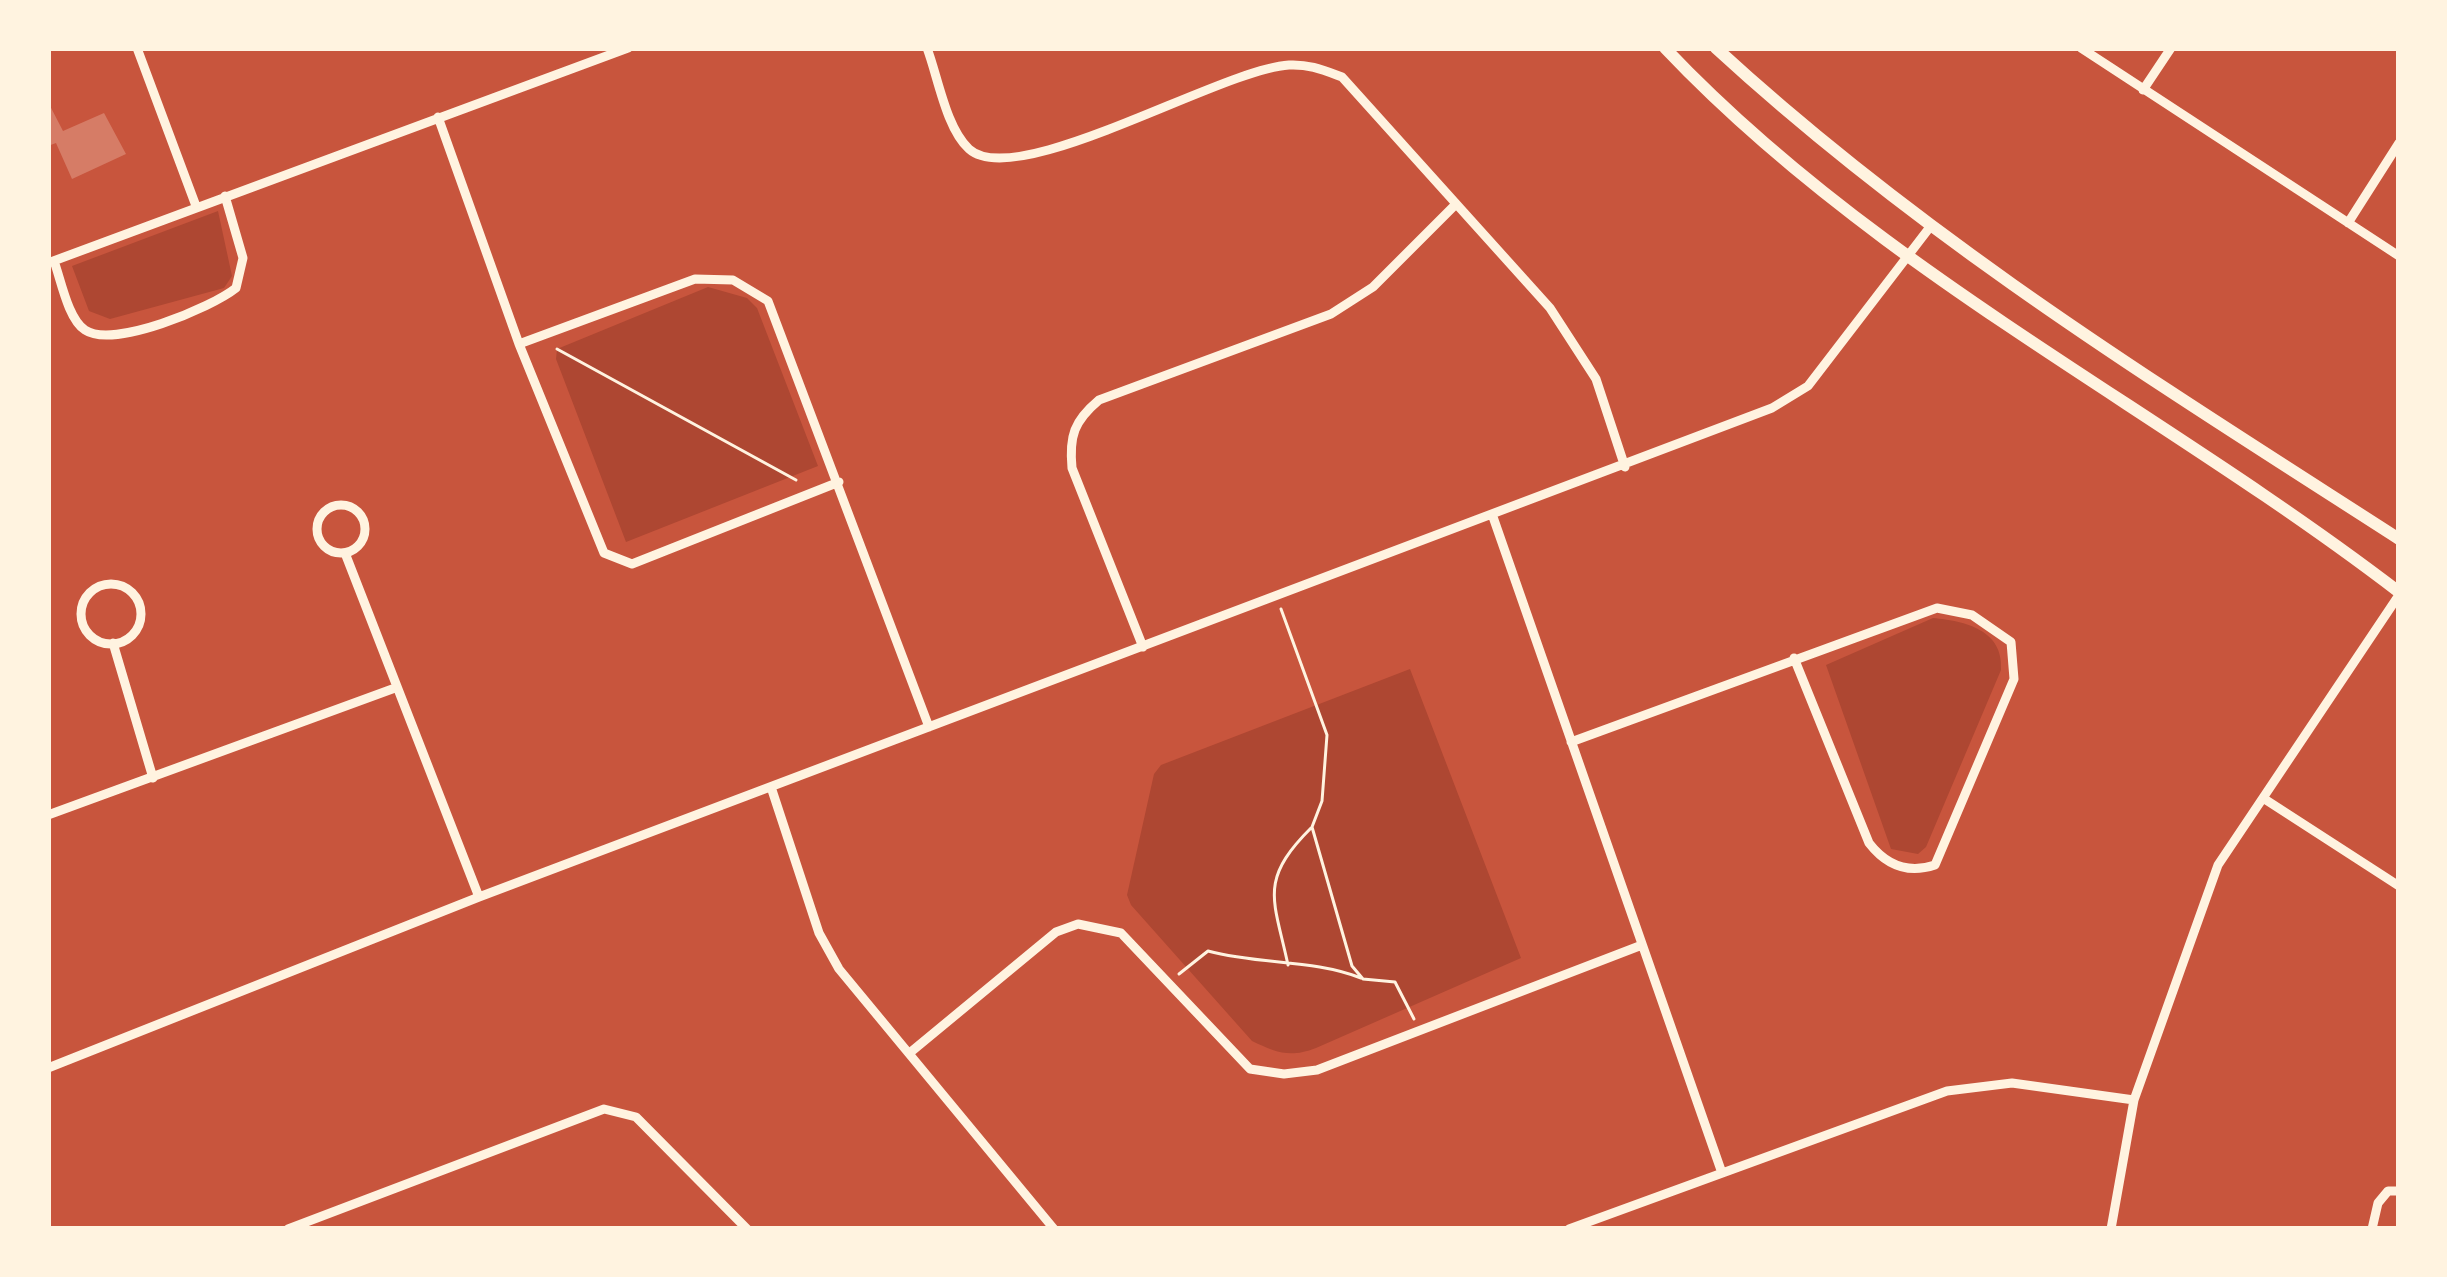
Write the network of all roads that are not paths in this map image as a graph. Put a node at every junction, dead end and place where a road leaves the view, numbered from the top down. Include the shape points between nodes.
1 (137, 48) edge
2 (628, 48) edge
3 (927, 48) edge
4 (1666, 48) edge
5 (1716, 48) edge
6 (2081, 48) edge
7 (2171, 48) edge
8 (2144, 90) junction
9 (438, 117) junction
10 (2399, 143) edge
11 (225, 196) junction
12 (1456, 204) junction
13 (196, 206) junction
14 (2348, 223) junction
15 (1930, 226) junction
16 (2399, 256) edge
17 (1909, 257) junction
18 (51, 262) edge
19 (519, 344) junction
20 (1625, 467) junction
21 (838, 482) junction
22 (1492, 514) junction
23 (2399, 539) edge
24 (345, 553) junction
25 (2399, 593) edge
26 (113, 644) junction
27 (1143, 647) junction
28 (1794, 658) junction
29 (395, 688) junction
30 (929, 727) junction
31 (1571, 742) junction
32 (153, 778) junction
33 (771, 788) junction
34 (2263, 798) junction
35 (48, 815) edge
36 (2399, 886) edge
37 (479, 896) junction
38 (1642, 944) junction
39 (912, 1051) junction
40 (48, 1068) edge
41 (2134, 1100) junction
42 (1722, 1173) junction
43 (2399, 1190) edge
44 (288, 1229) edge
45 (747, 1229) edge
46 (1054, 1229) edge
47 (1569, 1229) edge
48 (2111, 1229) edge
49 (2372, 1229) edge

1 - 13 street
2 - 9 street
3 - 12 street via 958,132 989,161 1036,155 1256,71 1314,65 1342,77
4 - 17 street
5 - 15 street
6 - 8 street
7 - 8 street
8 - 14 street
9 - 11 street
9 - 19 street
10 - 14 street
11 - 13 street
11 - 18 street via 243,257 236,288 140,330 117,338 87,332
12 - 20 street via 1575,343 1596,379
12 - 27 street via 1372,287 1331,314 1099,400 1078,417 1072,468
13 - 18 street
14 - 16 street
15 - 17 street
15 - 23 street via 2012,289
17 - 20 street via 1808,386
17 - 25 street via 2292,510
19 - 21 street via 695,279 716,276 752,288 778,320
19 - 21 street via 590,529 611,559 650,558
20 - 22 street
21 - 30 street
22 - 27 street
22 - 31 street
24 - 24 street via 363,540 365,525 352,507 337,505 317,529 322,544
24 - 29 street
25 - 34 street
26 - 26 street via 137,629 141,611 127,588 107,584 84,602 82,621 94,638
26 - 32 street
27 - 30 street
28 - 28 street via 1869,844 1900,868 1935,865 2014,679 2011,643 1972,615 1936,608
28 - 31 street
29 - 32 street
29 - 37 street
30 - 33 street
31 - 38 street
32 - 35 street
33 - 37 street
33 - 39 street via 819,933 839,969
34 - 36 street
34 - 41 street via 2218,865 2194,921
37 - 40 street
38 - 39 street via 1317,1070 1284,1074 1250,1069 1115,929 1078,924 1057,932
38 - 42 street
39 - 46 street
41 - 42 street via 2012,1083 1947,1091
41 - 48 street
42 - 47 street
43 - 49 street via 2378,1203
44 - 45 street via 604,1108 636,1117

